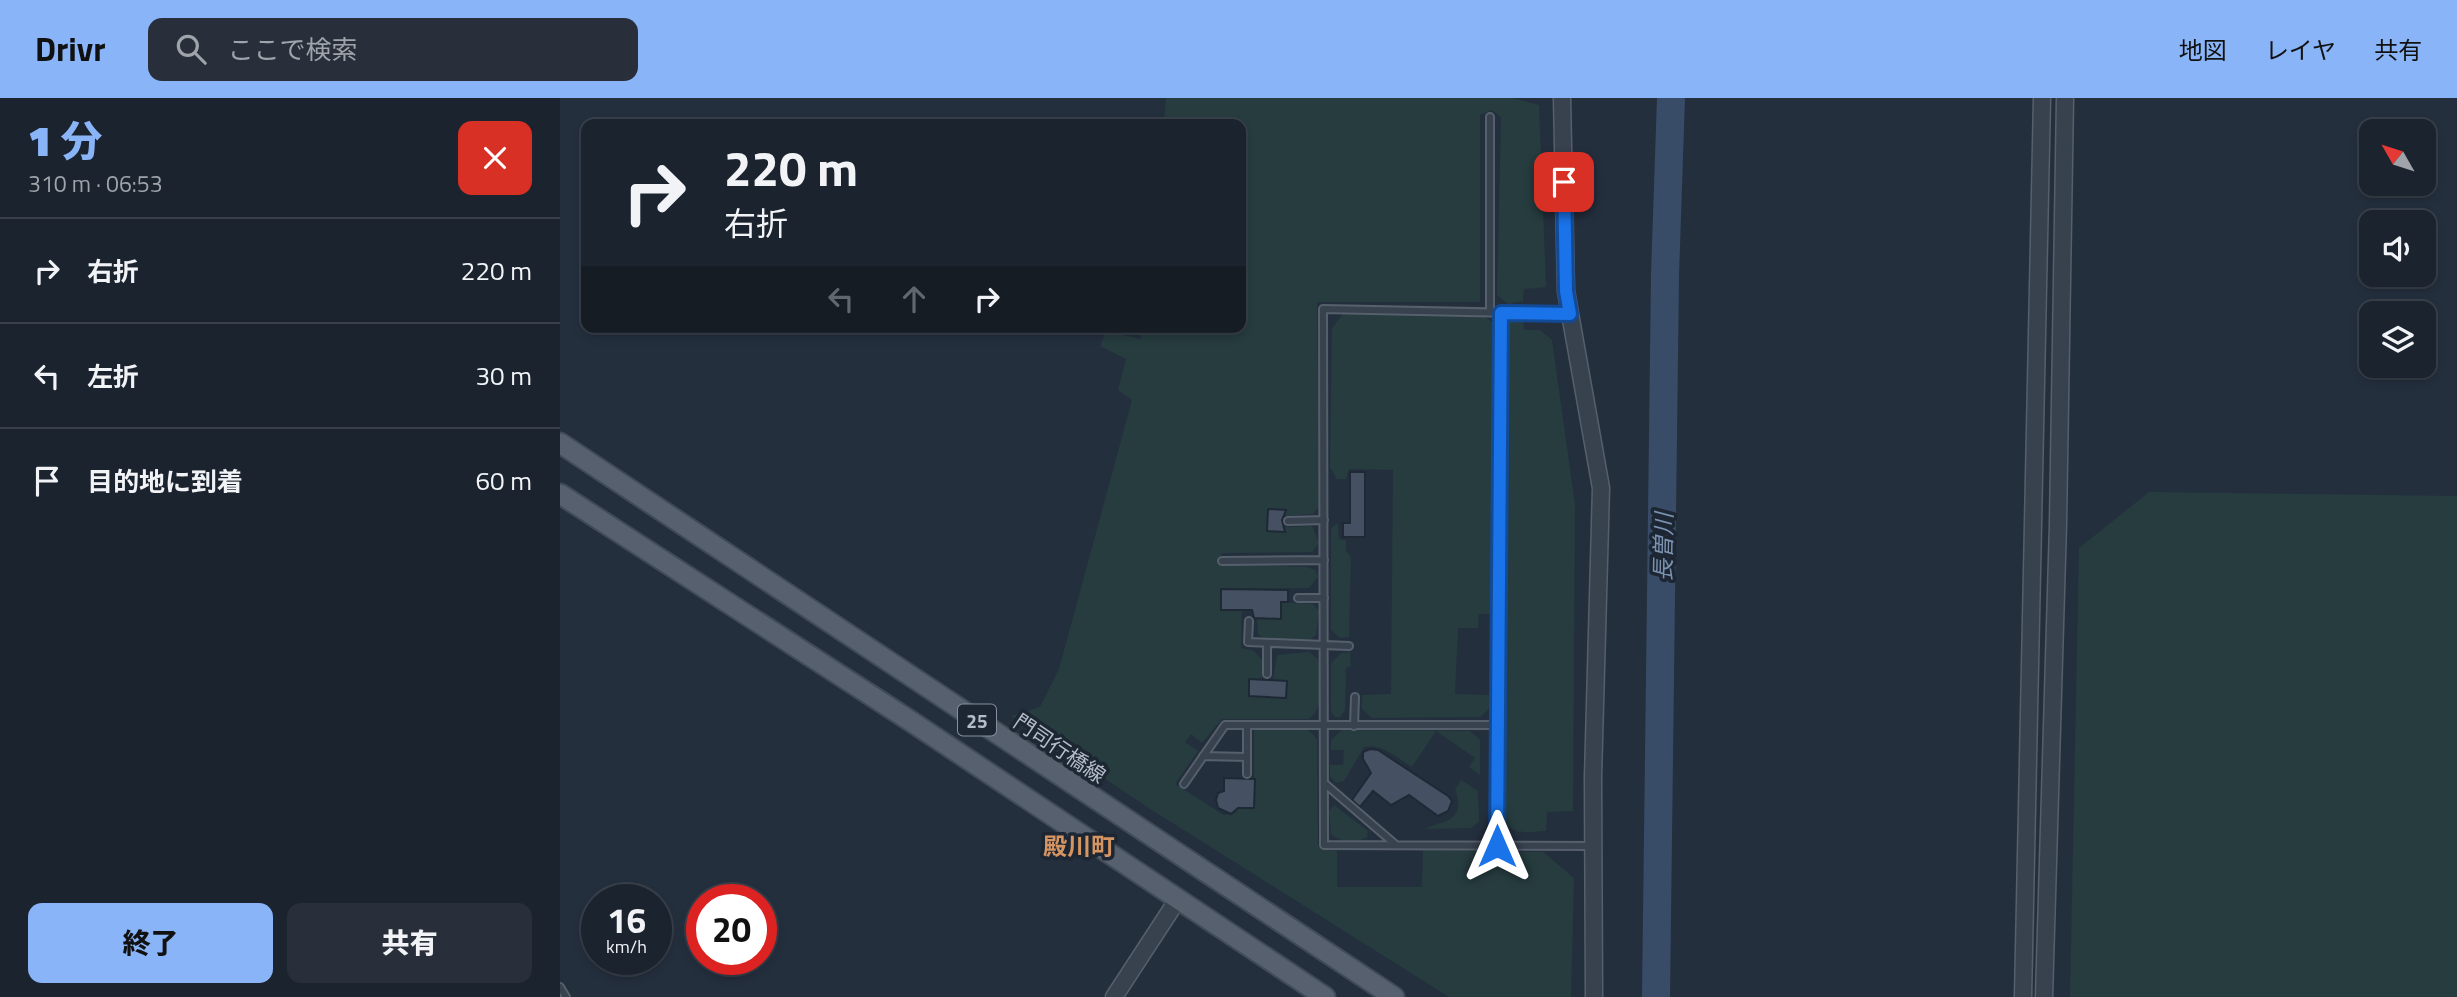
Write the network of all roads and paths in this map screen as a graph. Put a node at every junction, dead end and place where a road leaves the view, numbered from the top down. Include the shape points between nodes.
1 (1562, 98) edge
2 (2042, 98) edge
3 (2065, 98) edge
4 (1490, 117) dead end
5 (1490, 312) junction
6 (1501, 313) junction
7 (1570, 314) junction
8 (560, 443) edge
9 (560, 494) edge
10 (1324, 520) junction
11 (1288, 521) dead end
12 (1324, 559) junction
13 (1222, 561) dead end
14 (1298, 598) dead end
15 (1324, 598) junction
16 (1249, 621) dead end
17 (1267, 643) junction
18 (1324, 645) junction
19 (1349, 646) dead end
20 (1267, 674) dead end
21 (1355, 696) dead end
22 (1247, 725) junction
23 (1498, 725) junction
24 (1324, 726) junction
25 (1354, 726) junction
26 (1203, 756) junction
27 (1247, 757) junction
28 (1247, 774) dead end
29 (1324, 783) junction
30 (1184, 784) dead end
31 (1396, 845) junction
32 (1497, 846) junction
33 (1593, 846) junction
34 (1178, 899) junction
35 (560, 987) edge
36 (566, 997) edge
37 (1114, 997) edge
38 (1325, 997) edge
39 (1394, 997) edge
40 (1594, 997) edge
41 (2023, 997) edge
42 (2044, 997) edge

1 - 7 street
2 - 41 street
3 - 42 street
4 - 5 lane
5 - 6 lane
5 - 10 lane via 1323,309
6 - 7 lane
6 - 23 lane
7 - 33 street via 1601,488
8 - 39 main road, 門司行橋線 / 25
9 - 34 main road, 25
10 - 11 lane
10 - 12 lane
12 - 13 lane
12 - 15 lane
14 - 15 lane
15 - 18 lane
16 - 17 lane via 1248,642
17 - 18 lane
17 - 20 lane
18 - 19 lane
18 - 24 lane
21 - 25 lane
22 - 24 lane
22 - 26 lane via 1225,724
22 - 27 lane
23 - 25 lane
23 - 32 lane
24 - 25 lane
24 - 29 lane
26 - 27 lane
26 - 30 lane
27 - 28 lane
29 - 31 lane
29 - 31 lane via 1324,845
31 - 32 lane
32 - 33 lane
33 - 40 street
34 - 37 street
34 - 38 main road, 25
35 - 36 lane

